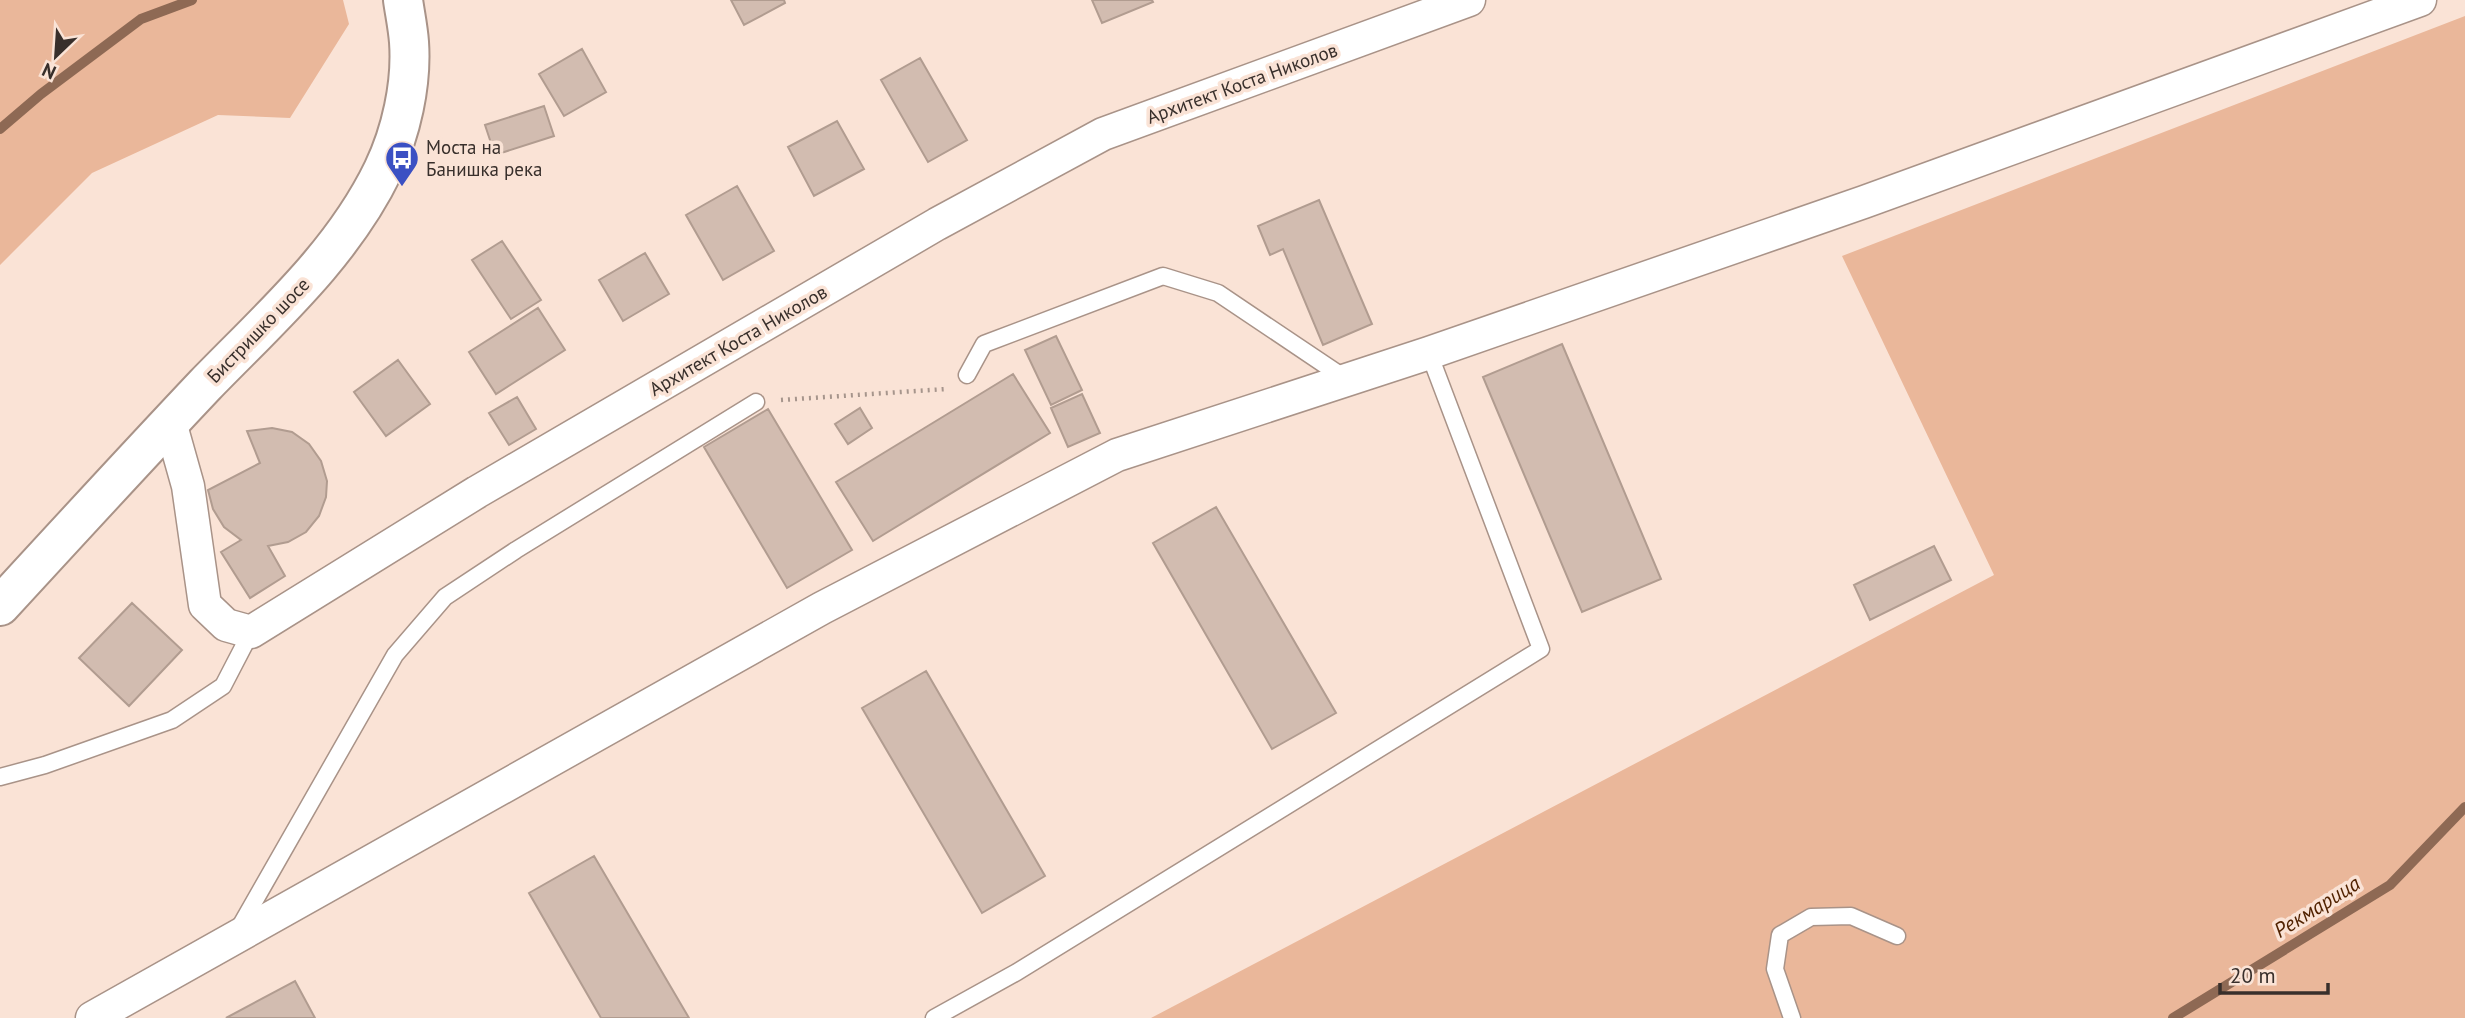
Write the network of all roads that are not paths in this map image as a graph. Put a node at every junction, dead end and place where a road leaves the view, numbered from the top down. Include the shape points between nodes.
1 (403, 0) edge
2 (1469, 0) edge
3 (2420, 0) edge
4 (1429, 353) junction
5 (967, 375) road end
6 (1347, 380) junction
7 (756, 402) road end
8 (170, 422) junction
9 (0, 606) edge
10 (251, 632) junction
11 (0, 777) edge
12 (1897, 936) dead end
13 (233, 939) junction
14 (92, 1018) edge
15 (934, 1018) edge
16 (1792, 1018) edge

1 - 8 street, Бистришко шосе via 409,44 407,89 383,169 362,208 320,265
2 - 10 street, Архитект Коста Николов via 1103,134 477,492
3 - 4 street via 1864,202
4 - 6 street
4 - 15 lane via 1541,649 1017,972
5 - 6 lane via 984,344 1163,276 1218,293
6 - 13 street via 1117,454 822,608
7 - 13 lane via 445,597 395,655
8 - 9 street, Бистришко шосе
8 - 10 street via 188,486 205,605 226,625
10 - 11 lane via 223,686 172,720
12 - 16 lane via 1851,916 1811,917 1780,935 1775,969
13 - 14 street

